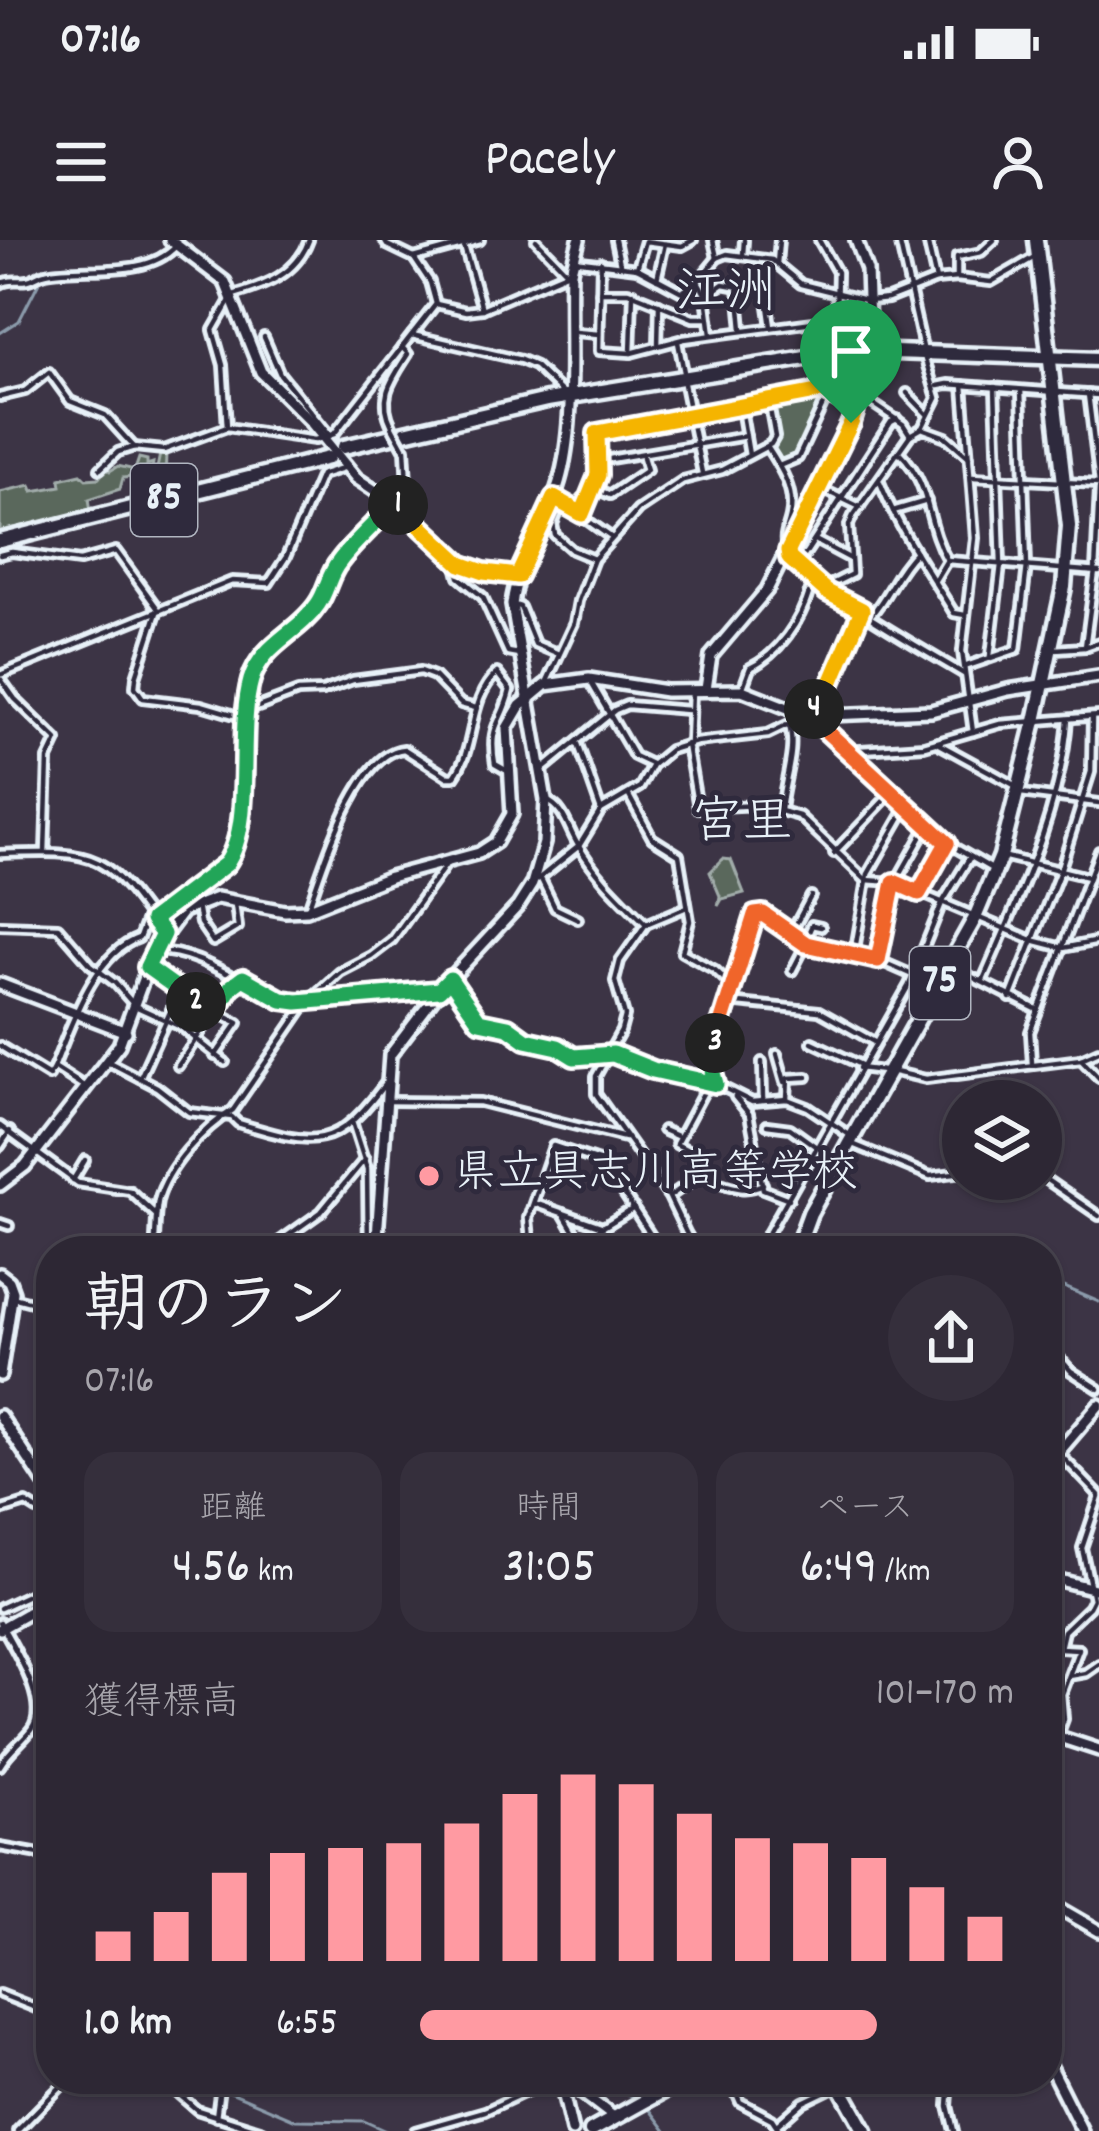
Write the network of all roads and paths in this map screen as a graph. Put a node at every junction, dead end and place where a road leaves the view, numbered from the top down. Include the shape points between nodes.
1 (309, 240) edge
2 (383, 240) edge
3 (481, 240) edge
4 (579, 240) edge
5 (615, 240) edge
6 (693, 240) edge
7 (713, 240) edge
8 (744, 240) edge
9 (779, 240) edge
10 (821, 240) edge
11 (856, 240) edge
12 (899, 240) edge
13 (927, 240) edge
14 (994, 240) edge
15 (1036, 240) edge
16 (538, 241) edge
17 (173, 243) edge
18 (665, 244) junction
19 (464, 246) junction
20 (743, 255) junction
21 (1038, 255) junction
22 (414, 258) junction
23 (717, 258) junction
24 (601, 262) junction
25 (620, 263) junction
26 (777, 264) junction
27 (572, 265) junction
28 (637, 268) junction
29 (957, 278) junction
30 (657, 279) junction
31 (936, 280) junction
32 (698, 281) junction
33 (0, 284) edge
34 (738, 287) junction
35 (911, 290) junction
36 (600, 292) junction
37 (834, 292) junction
38 (633, 293) junction
39 (233, 295) junction
40 (706, 296) junction
41 (869, 301) junction
42 (436, 304) junction
43 (659, 304) junction
44 (482, 309) junction
45 (708, 318) junction
46 (771, 327) junction
47 (742, 331) junction
48 (569, 332) junction
49 (599, 334) junction
50 (412, 335) junction
51 (711, 335) junction
52 (264, 337) dead end
53 (678, 340) junction
54 (658, 346) junction
55 (402, 347) junction
56 (631, 353) junction
57 (867, 356) junction
58 (924, 356) junction
59 (1050, 361) junction
60 (1099, 362) edge
61 (685, 381) junction
62 (963, 385) junction
63 (935, 387) junction
64 (995, 387) junction
65 (1021, 390) junction
66 (825, 392) junction
67 (1054, 392) junction
68 (907, 393) dead end
69 (1088, 394) junction
70 (1099, 395) edge
71 (0, 397) edge
72 (567, 401) junction
73 (858, 401) junction
74 (769, 404) junction
75 (741, 408) junction
76 (928, 416) junction
77 (691, 417) junction
78 (897, 419) junction
79 (227, 427) junction
80 (922, 428) junction
81 (910, 435) junction
82 (746, 436) junction
83 (697, 445) junction
84 (327, 446) junction
85 (767, 447) junction
86 (134, 448) junction
87 (642, 454) junction
88 (900, 454) junction
89 (749, 455) junction
90 (346, 456) junction
91 (969, 457) junction
92 (597, 461) junction
93 (779, 466) junction
94 (100, 469) dead end
95 (702, 474) junction
96 (972, 476) junction
97 (1000, 478) junction
98 (1024, 479) junction
99 (880, 481) junction
100 (1065, 482) junction
101 (1099, 485) edge
102 (592, 487) junction
103 (819, 488) junction
104 (558, 500) junction
105 (842, 501) junction
106 (926, 501) junction
107 (394, 503) junction
108 (860, 507) junction
109 (893, 512) junction
110 (792, 513) junction
111 (582, 514) junction
112 (804, 518) junction
113 (0, 538) edge
114 (612, 538) junction
115 (817, 541) junction
116 (788, 551) junction
117 (916, 551) junction
118 (0, 555) edge
119 (594, 559) junction
120 (851, 559) junction
121 (455, 560) junction
122 (947, 560) junction
123 (971, 561) junction
124 (798, 565) junction
125 (1001, 565) junction
126 (1027, 566) junction
127 (1066, 568) junction
128 (1097, 572) edge
129 (518, 576) junction
130 (935, 580) junction
131 (824, 588) junction
132 (512, 605) junction
133 (158, 609) junction
134 (862, 610) junction
135 (871, 615) junction
136 (965, 615) junction
137 (1099, 642) edge
138 (1085, 647) junction
139 (1051, 649) junction
140 (518, 654) junction
141 (559, 654) junction
142 (990, 658) junction
143 (964, 671) junction
144 (1099, 676) edge
145 (0, 677) edge
146 (589, 679) junction
147 (545, 685) junction
148 (706, 689) junction
149 (742, 690) junction
150 (1041, 690) junction
151 (692, 691) junction
152 (528, 698) junction
153 (969, 702) junction
154 (476, 708) junction
155 (688, 710) junction
156 (245, 715) junction
157 (609, 715) junction
158 (809, 715) junction
159 (1095, 716) edge
160 (1068, 719) junction
161 (1035, 722) junction
162 (789, 726) junction
163 (974, 732) junction
164 (937, 743) junction
165 (578, 744) junction
166 (688, 744) junction
167 (845, 751) junction
168 (652, 765) junction
169 (542, 770) junction
170 (509, 772) junction
171 (1018, 790) junction
172 (892, 792) junction
173 (629, 796) junction
174 (1055, 796) junction
175 (546, 800) junction
176 (1083, 801) junction
177 (1099, 803) edge
178 (907, 806) junction
179 (601, 810) junction
180 (781, 811) junction
181 (928, 826) junction
182 (947, 843) junction
183 (579, 846) junction
184 (1099, 851) edge
185 (45, 852) junction
186 (834, 853) junction
187 (0, 854) edge
188 (1000, 856) junction
189 (970, 857) junction
190 (448, 862) junction
191 (1034, 862) junction
192 (995, 871) junction
193 (1060, 871) junction
194 (1090, 877) junction
195 (866, 880) junction
196 (537, 882) junction
197 (894, 882) junction
198 (919, 893) junction
199 (811, 896) dead end
200 (232, 900) junction
201 (196, 903) junction
202 (942, 903) junction
203 (686, 907) junction
204 (308, 910) junction
205 (150, 917) junction
206 (975, 918) junction
207 (578, 919) dead end
208 (646, 924) junction
209 (0, 925) edge
210 (1006, 926) junction
211 (821, 928) dead end
212 (163, 934) junction
213 (790, 934) junction
214 (1032, 940) junction
215 (1099, 941) edge
216 (805, 944) junction
217 (1063, 948) junction
218 (154, 950) junction
219 (854, 955) junction
220 (878, 960) junction
221 (950, 966) junction
222 (147, 967) junction
223 (99, 971) junction
224 (792, 971) dead end
225 (914, 974) junction
226 (243, 978) junction
227 (450, 979) junction
228 (982, 980) junction
229 (0, 984) edge
230 (938, 986) junction
231 (733, 987) junction
232 (439, 990) junction
233 (179, 992) junction
234 (1010, 998) junction
235 (308, 1001) junction
236 (728, 1003) junction
237 (135, 1006) junction
238 (1038, 1010) junction
239 (216, 1011) junction
240 (76, 1012) junction
241 (169, 1023) junction
242 (126, 1032) junction
243 (198, 1041) junction
244 (812, 1042) dead end
245 (874, 1042) junction
246 (0, 1046) edge
247 (1099, 1051) edge
248 (606, 1053) junction
249 (777, 1054) dead end
250 (215, 1056) junction
251 (1082, 1059) junction
252 (107, 1061) junction
253 (225, 1062) dead end
254 (762, 1062) dead end
255 (1032, 1063) junction
256 (178, 1066) dead end
257 (54, 1067) junction
258 (860, 1067) junction
259 (890, 1071) junction
260 (807, 1077) dead end
261 (140, 1078) junction
262 (388, 1078) junction
263 (1099, 1078) edge
264 (785, 1082) junction
265 (712, 1084) junction
266 (85, 1087) junction
267 (732, 1092) junction
268 (787, 1099) junction
269 (387, 1101) junction
270 (763, 1101) junction
271 (222, 1117) junction
272 (831, 1120) junction
273 (352, 1122) junction
274 (767, 1125) dead end
275 (0, 1126) edge
276 (663, 1130) dead end
277 (10, 1131) junction
278 (679, 1137) junction
279 (625, 1138) junction
280 (851, 1141) junction
281 (0, 1146) edge
282 (817, 1148) junction
283 (36, 1151) junction
284 (364, 1159) junction
285 (705, 1159) dead end
286 (85, 1160) dead end
287 (942, 1175) edge
288 (73, 1180) junction
289 (763, 1184) junction
290 (0, 1185) edge
291 (1062, 1190) edge
292 (669, 1197) junction
293 (789, 1199) junction
294 (533, 1202) junction
295 (634, 1208) junction
296 (563, 1213) junction
297 (156, 1215) junction
298 (1099, 1216) edge
299 (0, 1223) edge
300 (9, 1226) dead end
301 (603, 1227) junction
302 (156, 1236) edge
303 (288, 1236) edge
304 (371, 1236) edge
305 (374, 1236) edge
306 (530, 1236) edge
307 (576, 1236) edge
308 (589, 1236) edge
309 (652, 1236) edge
310 (688, 1236) edge
311 (767, 1236) edge
312 (802, 1236) edge
313 (0, 1274) edge
314 (12, 1298) junction
315 (36, 1304) edge
316 (1062, 1360) edge
317 (0, 1375) edge
318 (1099, 1388) edge
319 (1099, 1405) edge
320 (0, 1416) edge
321 (1062, 1448) edge
322 (1062, 1459) edge
323 (36, 1470) edge
324 (1099, 1496) edge
325 (36, 1509) edge
326 (0, 1510) edge
327 (1062, 1581) edge
328 (1094, 1589) edge
329 (36, 1591) edge
330 (0, 1608) edge
331 (36, 1608) edge
332 (1, 1626) edge
333 (8, 1640) junction
334 (1062, 1640) edge
335 (0, 1644) edge
336 (1062, 1648) edge
337 (1099, 1664) edge
338 (1070, 1676) junction
339 (1062, 1694) edge
340 (34, 1727) joint
341 (1062, 1735) edge
342 (1099, 1750) edge
343 (0, 1766) edge
344 (0, 1847) edge
345 (36, 1853) edge
346 (1062, 1910) edge
347 (1099, 1931) edge
348 (0, 1994) edge
349 (36, 2008) edge
350 (1062, 2091) edge
351 (53, 2094) edge
352 (176, 2094) edge
353 (219, 2094) edge
354 (523, 2094) edge
355 (559, 2094) edge
356 (584, 2094) edge
357 (658, 2094) edge
358 (737, 2094) edge
359 (816, 2094) edge
360 (845, 2094) edge
361 (949, 2094) edge
362 (216, 2117) junction
363 (615, 2118) junction
364 (235, 2122) junction
365 (779, 2127) edge
366 (17, 2131) edge
367 (232, 2131) edge
368 (262, 2131) edge
369 (415, 2131) edge
370 (572, 2131) edge
371 (591, 2131) edge
372 (865, 2131) edge
373 (954, 2131) edge
374 (1082, 2131) edge

1 - 39 street via 295,267
2 - 22 street
3 - 19 street
4 - 27 main road
5 - 25 street
6 - 18 street
7 - 23 street
8 - 20 street
9 - 26 street
10 - 37 street via 838,272
11 - 41 main road
12 - 35 street
13 - 31 street
14 - 29 street via 958,257
15 - 21 main road, 75
16 - 27 street via 562,270
17 - 33 street via 156,260
17 - 39 main road
18 - 28 street via 645,241
18 - 30 street
19 - 22 street
19 - 44 street
20 - 23 street
20 - 26 street
21 - 29 street via 991,282
21 - 59 main road, 75
22 - 42 street
23 - 32 street
24 - 25 street
24 - 27 street
24 - 36 street
25 - 28 street
26 - 37 street via 801,284
27 - 44 street
27 - 48 main road
28 - 30 street
29 - 31 street
30 - 32 street via 682,292
31 - 35 street
32 - 40 street
34 - 40 street via 723,284
34 - 46 street via 766,292
34 - 47 street
35 - 41 street
35 - 58 street
36 - 38 street
36 - 49 street
37 - 41 street
37 - 46 street via 836,319
38 - 43 street
38 - 56 street
39 - 79 street via 213,330
39 - 84 main road via 261,372
40 - 45 street
41 - 57 main road
42 - 44 street
42 - 50 street
43 - 45 street
43 - 54 street
45 - 51 street
46 - 47 street
47 - 51 street
48 - 49 street
48 - 72 main road
49 - 56 street via 601,353
50 - 55 street
50 - 72 street via 521,360
51 - 53 street
52 - 84 street
53 - 54 street
53 - 61 street
54 - 56 street
55 - 84 street
55 - 107 street, bridge via 408,353 383,396 404,448 407,484
57 - 58 main road
57 - 61 main road
57 - 73 main road
58 - 59 main road
58 - 63 street
59 - 60 main road
59 - 67 main road, 75
61 - 72 main road
61 - 77 street
62 - 63 street
62 - 64 street
62 - 91 street
63 - 76 street
64 - 65 street
64 - 97 street
65 - 67 street
65 - 98 street
66 - 73 street
66 - 74 street
66 - 93 street via 799,458
67 - 69 street
67 - 100 main road, 75
68 - 76 street
69 - 70 street
69 - 101 street
71 - 86 street via 26,391 49,372 66,398 105,415
72 - 90 main road
72 - 104 main road
73 - 78 street
73 - 103 main road
74 - 75 street
74 - 85 street via 775,436
75 - 77 street
75 - 82 street
76 - 80 street
77 - 83 street
77 - 92 street via 597,433
78 - 81 street
78 - 105 street
79 - 84 street
79 - 86 street via 164,450
80 - 81 street
80 - 91 street
81 - 88 street
82 - 83 street
82 - 89 street
83 - 87 street
83 - 95 street
84 - 90 main road
84 - 113 main road, 85
85 - 89 street
85 - 93 street
86 - 94 street
87 - 92 street
87 - 102 street via 647,470 610,495
88 - 99 street
88 - 106 street via 921,477
89 - 95 street
90 - 107 main road via 363,484
90 - 133 street via 321,475 269,583 232,581
91 - 96 street
92 - 102 street
93 - 110 street
95 - 114 street via 638,510
96 - 97 street
96 - 123 street
97 - 98 street
97 - 125 street
98 - 100 street
98 - 126 street
99 - 108 street
99 - 109 street
100 - 101 street
100 - 127 main road, 75
101 - 128 street
102 - 111 street
103 - 105 street
103 - 112 main road
104 - 111 street
104 - 119 street via 555,535
104 - 129 main road
105 - 108 street
105 - 115 street
106 - 109 street
106 - 122 street
107 - 121 main road
107 - 156 street via 338,563 314,610 262,655
108 - 120 street via 849,525
109 - 117 street
110 - 112 street
110 - 116 street via 783,536
111 - 114 street
112 - 116 main road
114 - 119 street
115 - 120 street
115 - 124 street
116 - 124 street
116 - 148 main road via 762,597 714,651
117 - 130 street
117 - 135 street
118 - 133 street via 80,561 116,551
119 - 141 street
120 - 131 street via 852,574
121 - 129 main road
121 - 140 street via 508,652
122 - 123 street
122 - 130 street
123 - 125 street
123 - 136 street
124 - 131 street
125 - 126 street
125 - 142 street
126 - 127 street
126 - 142 street via 1017,649
127 - 128 street
127 - 139 main road, 75
128 - 138 street
129 - 132 main road
130 - 136 street via 954,613
131 - 134 street
131 - 149 street via 810,590 803,613 750,668
132 - 140 main road
132 - 141 street via 535,644
133 - 145 street
133 - 156 street via 136,677 143,698
134 - 135 street
134 - 158 street
135 - 143 street
136 - 143 street
137 - 138 street
138 - 139 street
139 - 150 main road, 75
140 - 152 main road
141 - 147 street
142 - 143 street
143 - 153 street
144 - 150 main road
145 - 185 street via 57,740 48,759
146 - 147 main road
146 - 151 main road
146 - 157 street
147 - 152 main road
148 - 149 main road
148 - 151 main road
149 - 158 main road
150 - 153 main road via 1025,686
150 - 161 main road, 75
151 - 155 street
152 - 169 main road
152 - 170 main road via 506,734
153 - 158 main road via 908,713
153 - 163 street
154 - 156 street via 421,671 298,692
154 - 170 street via 488,682 497,674 504,679 510,690 492,744 496,764
154 - 204 street via 454,776 404,749 387,754 363,780
155 - 157 street via 628,705
155 - 166 street
156 - 205 street via 233,854
157 - 165 street
157 - 168 street via 634,756
158 - 162 street
158 - 167 street
159 - 160 street
159 - 176 street
160 - 161 street
160 - 174 street
161 - 163 street
161 - 171 main road, 75
162 - 166 street
162 - 180 street
163 - 164 street
164 - 167 street
164 - 171 street
165 - 169 street
165 - 179 street
166 - 168 street
166 - 180 street via 698,808 733,803
167 - 172 street
168 - 173 street
169 - 175 main road
170 - 190 main road via 512,814 502,835
171 - 174 street
171 - 188 main road, 75
172 - 178 street
172 - 186 street
173 - 179 street
173 - 203 street via 652,838 679,855
174 - 176 street
174 - 191 street
175 - 183 street
175 - 196 main road
176 - 177 street
176 - 193 street
178 - 181 street
178 - 195 street
179 - 183 street
180 - 186 street via 808,821
181 - 182 street
181 - 197 street
182 - 189 street
182 - 198 street
183 - 196 street
183 - 208 street
184 - 194 street
185 - 187 street
185 - 205 street via 110,867
186 - 195 street
188 - 191 street
188 - 192 main road, 75
189 - 192 street
189 - 202 street
190 - 204 main road
190 - 235 street via 392,940
191 - 193 street
191 - 210 street
192 - 206 main road, 75
193 - 194 street
193 - 214 street
194 - 217 street
195 - 197 street
195 - 219 street
196 - 207 street via 555,908
196 - 227 main road
197 - 198 street
197 - 220 street
198 - 202 street
199 - 213 street
200 - 201 main road
200 - 201 street via 238,927 213,942
200 - 204 main road
201 - 212 main road
202 - 206 street
202 - 225 street
203 - 208 street
203 - 231 street via 682,952
205 - 212 street
205 - 223 street via 139,938 121,944
206 - 210 street
206 - 221 main road, 75
208 - 248 street via 615,972 625,1016
209 - 223 street via 58,927
210 - 214 street
210 - 228 street
211 - 216 street via 812,926
212 - 218 main road
213 - 216 street
213 - 231 street via 755,915
214 - 217 street
214 - 234 street
215 - 217 street
216 - 219 street
216 - 224 street
217 - 238 street
218 - 222 main road
218 - 226 street
219 - 220 street
220 - 225 street
221 - 228 street
221 - 230 main road, 75
222 - 233 street
222 - 237 main road
223 - 237 street
223 - 240 street
225 - 230 street
225 - 245 street
226 - 235 street via 282,1000
226 - 239 street
227 - 232 main road
227 - 248 street via 479,1021 574,1057
228 - 234 street
229 - 240 main road
230 - 259 main road, 75
231 - 236 street
232 - 235 street
232 - 262 main road via 390,1055
233 - 239 street
233 - 241 street
234 - 238 street
235 - 271 street
236 - 245 street via 819,1011
236 - 265 street via 710,1054
237 - 241 street
237 - 242 main road
238 - 255 street
239 - 243 street
239 - 250 street via 238,1025
240 - 242 main road
240 - 257 street
241 - 243 street
241 - 261 street
242 - 252 main road
243 - 250 street
243 - 256 street
244 - 258 street
245 - 258 street
246 - 257 street via 49,1076
247 - 251 street
248 - 265 street
248 - 279 street via 596,1094
249 - 264 street
250 - 253 street
251 - 255 street
251 - 263 street
252 - 261 street
252 - 266 main road
254 - 270 street
255 - 259 street via 926,1079
257 - 266 street
258 - 259 street
258 - 272 street
259 - 280 main road, 75
260 - 264 street
261 - 271 street via 189,1112
262 - 269 main road
262 - 273 street
264 - 268 street
265 - 267 street
265 - 278 street
266 - 283 main road
267 - 270 street
267 - 289 street via 749,1114
268 - 270 street
268 - 272 street
269 - 279 street via 480,1102
269 - 305 main road
271 - 273 street via 299,1142
271 - 297 street via 167,1181
272 - 280 street
272 - 282 street
273 - 284 street
274 - 282 street via 790,1128
275 - 277 street
276 - 278 street
277 - 281 street
277 - 283 street
278 - 285 street via 676,1144
279 - 292 street
280 - 287 street
280 - 312 main road, 75
282 - 293 street
283 - 288 street
283 - 290 main road
284 - 303 street via 321,1212
284 - 304 street
286 - 288 street
288 - 297 street via 130,1191
289 - 292 street via 736,1190 697,1178
289 - 293 street
291 - 298 street
292 - 310 street
293 - 311 street
294 - 295 street via 553,1147 604,1162
294 - 296 street
294 - 306 street
295 - 301 street
295 - 309 street
296 - 301 street
296 - 307 street
297 - 302 street
299 - 300 street
301 - 308 street
313 - 314 main road
314 - 315 street
314 - 317 main road
316 - 318 street
319 - 321 main road
320 - 323 main road
322 - 324 street
324 - 328 street via 1082,1548
325 - 326 street
327 - 328 main road
328 - 334 street
329 - 330 street
331 - 332 main road
332 - 333 street
333 - 335 street
333 - 340 street via 35,1697
336 - 338 street via 1079,1649
337 - 338 street
338 - 339 street
340 - 343 street
341 - 342 main road
344 - 345 street
346 - 347 main road
348 - 349 street
350 - 374 main road
351 - 366 street
352 - 362 street
353 - 362 street
354 - 369 street
355 - 370 main road
356 - 363 main road
357 - 363 main road
358 - 365 street
359 - 365 street
360 - 372 main road
361 - 373 street
362 - 364 street
363 - 371 main road
364 - 367 street
364 - 368 street

